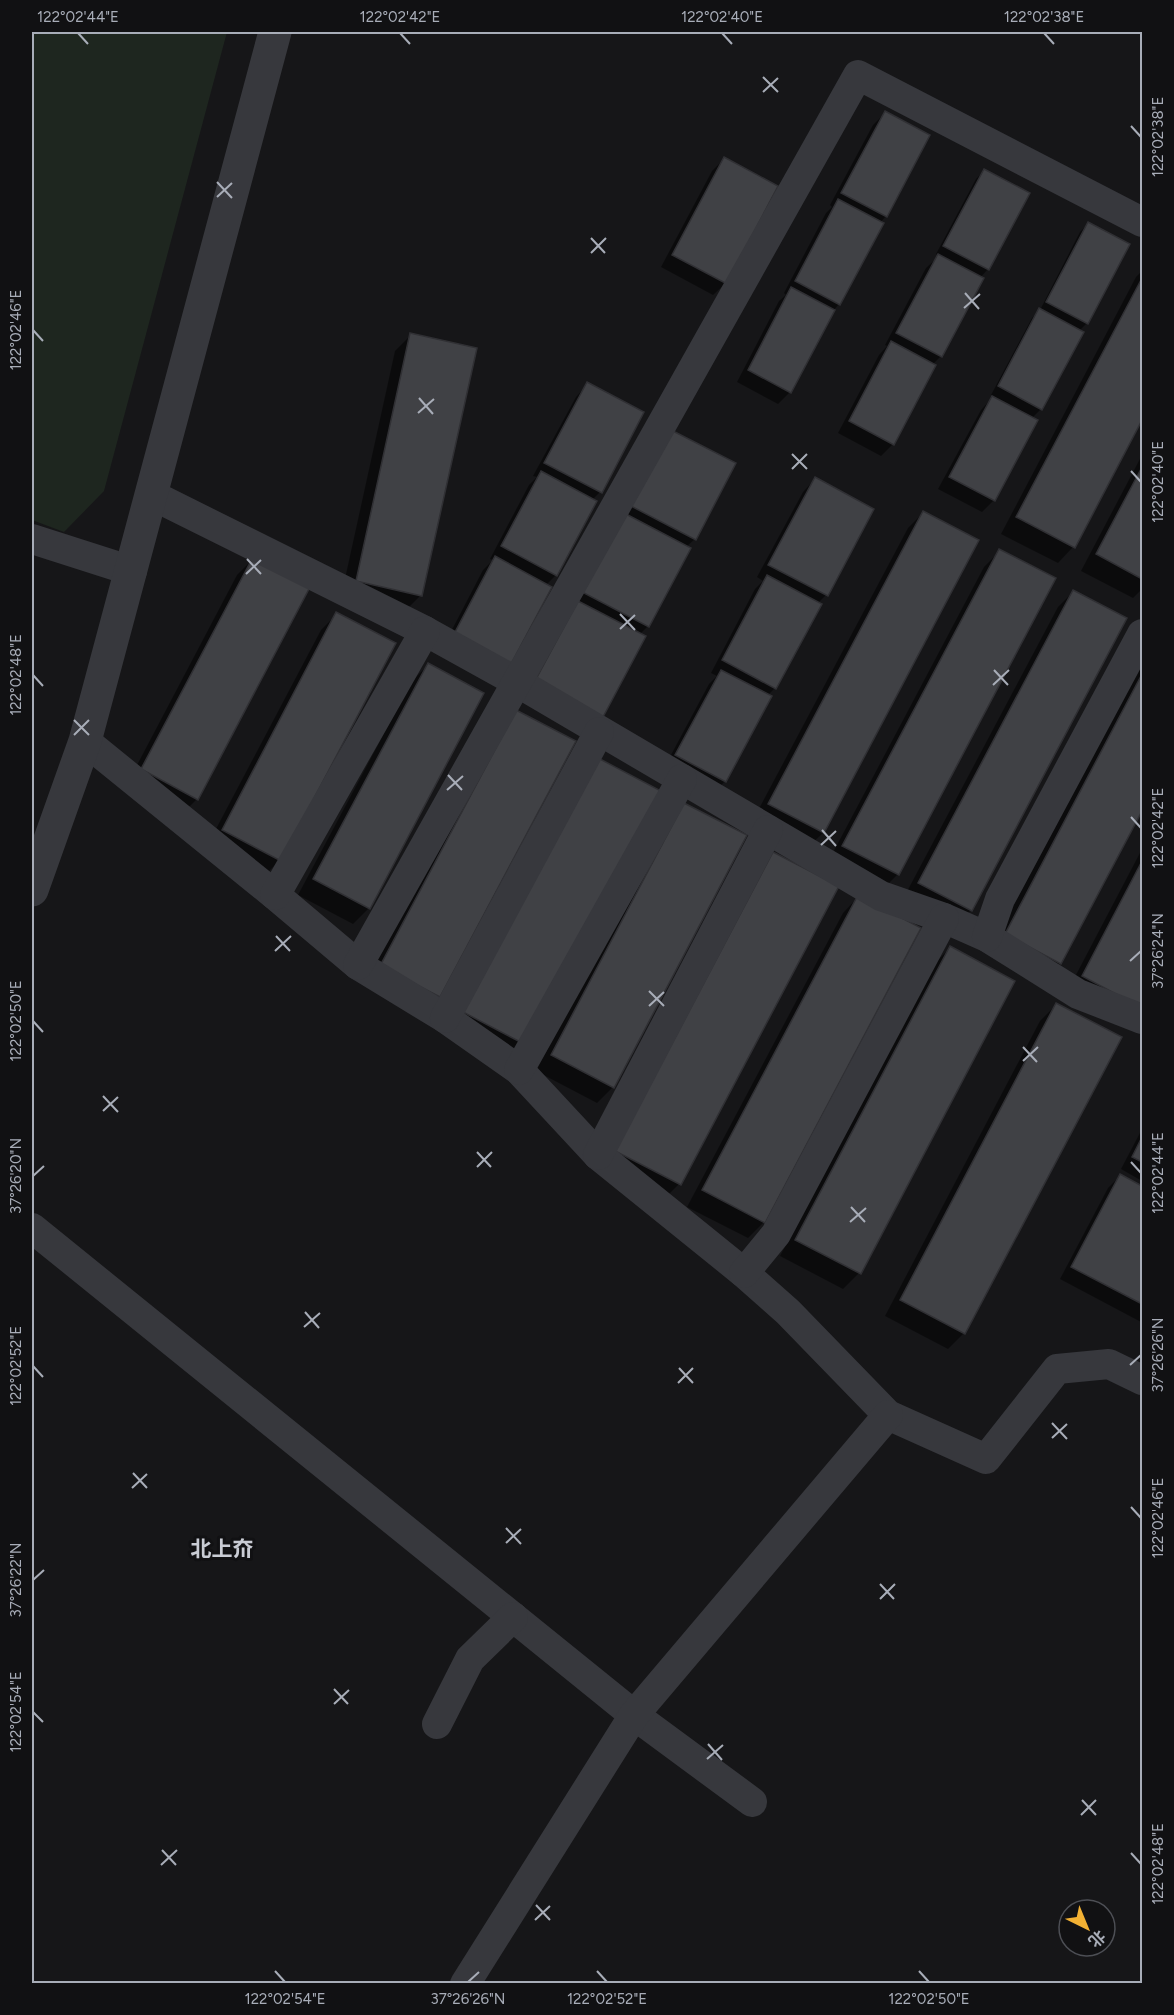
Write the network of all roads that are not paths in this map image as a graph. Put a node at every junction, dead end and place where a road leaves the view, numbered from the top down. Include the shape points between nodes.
1 (275, 32) edge
2 (1143, 222) edge
3 (152, 495) junction
4 (32, 539) edge
5 (132, 571) junction
6 (425, 631) junction
7 (1143, 634) edge
8 (517, 682) junction
9 (599, 732) junction
10 (85, 741) junction
11 (682, 779) junction
12 (768, 830) junction
13 (32, 890) edge
14 (275, 895) junction
15 (944, 918) junction
16 (987, 937) junction
17 (358, 965) junction
18 (445, 1018) junction
19 (1143, 1019) edge
20 (519, 1070) junction
21 (598, 1155) junction
22 (32, 1228) edge
23 (744, 1273) junction
24 (1143, 1380) edge
25 (888, 1415) junction
26 (513, 1617) junction
27 (634, 1715) junction
28 (437, 1724) dead end
29 (752, 1802) dead end
30 (465, 1983) edge

1 - 3 street
2 - 8 street via 858,75
3 - 5 street
3 - 6 street
4 - 5 street
5 - 10 street
6 - 8 street
6 - 14 street
7 - 16 street via 1000,899
8 - 9 street
8 - 17 street
9 - 11 street
9 - 18 street
10 - 13 street
10 - 14 street
11 - 12 street
11 - 20 street
12 - 15 street via 880,896
12 - 21 street
14 - 17 street
15 - 16 street
15 - 23 street via 776,1234
16 - 19 street via 1078,994
17 - 18 street
18 - 20 street
20 - 21 street
21 - 23 street
22 - 26 street
23 - 25 street via 788,1312
24 - 25 street via 1109,1364 1057,1369 986,1459
25 - 27 street
26 - 27 street
26 - 28 street via 470,1659
27 - 29 street
27 - 30 street

